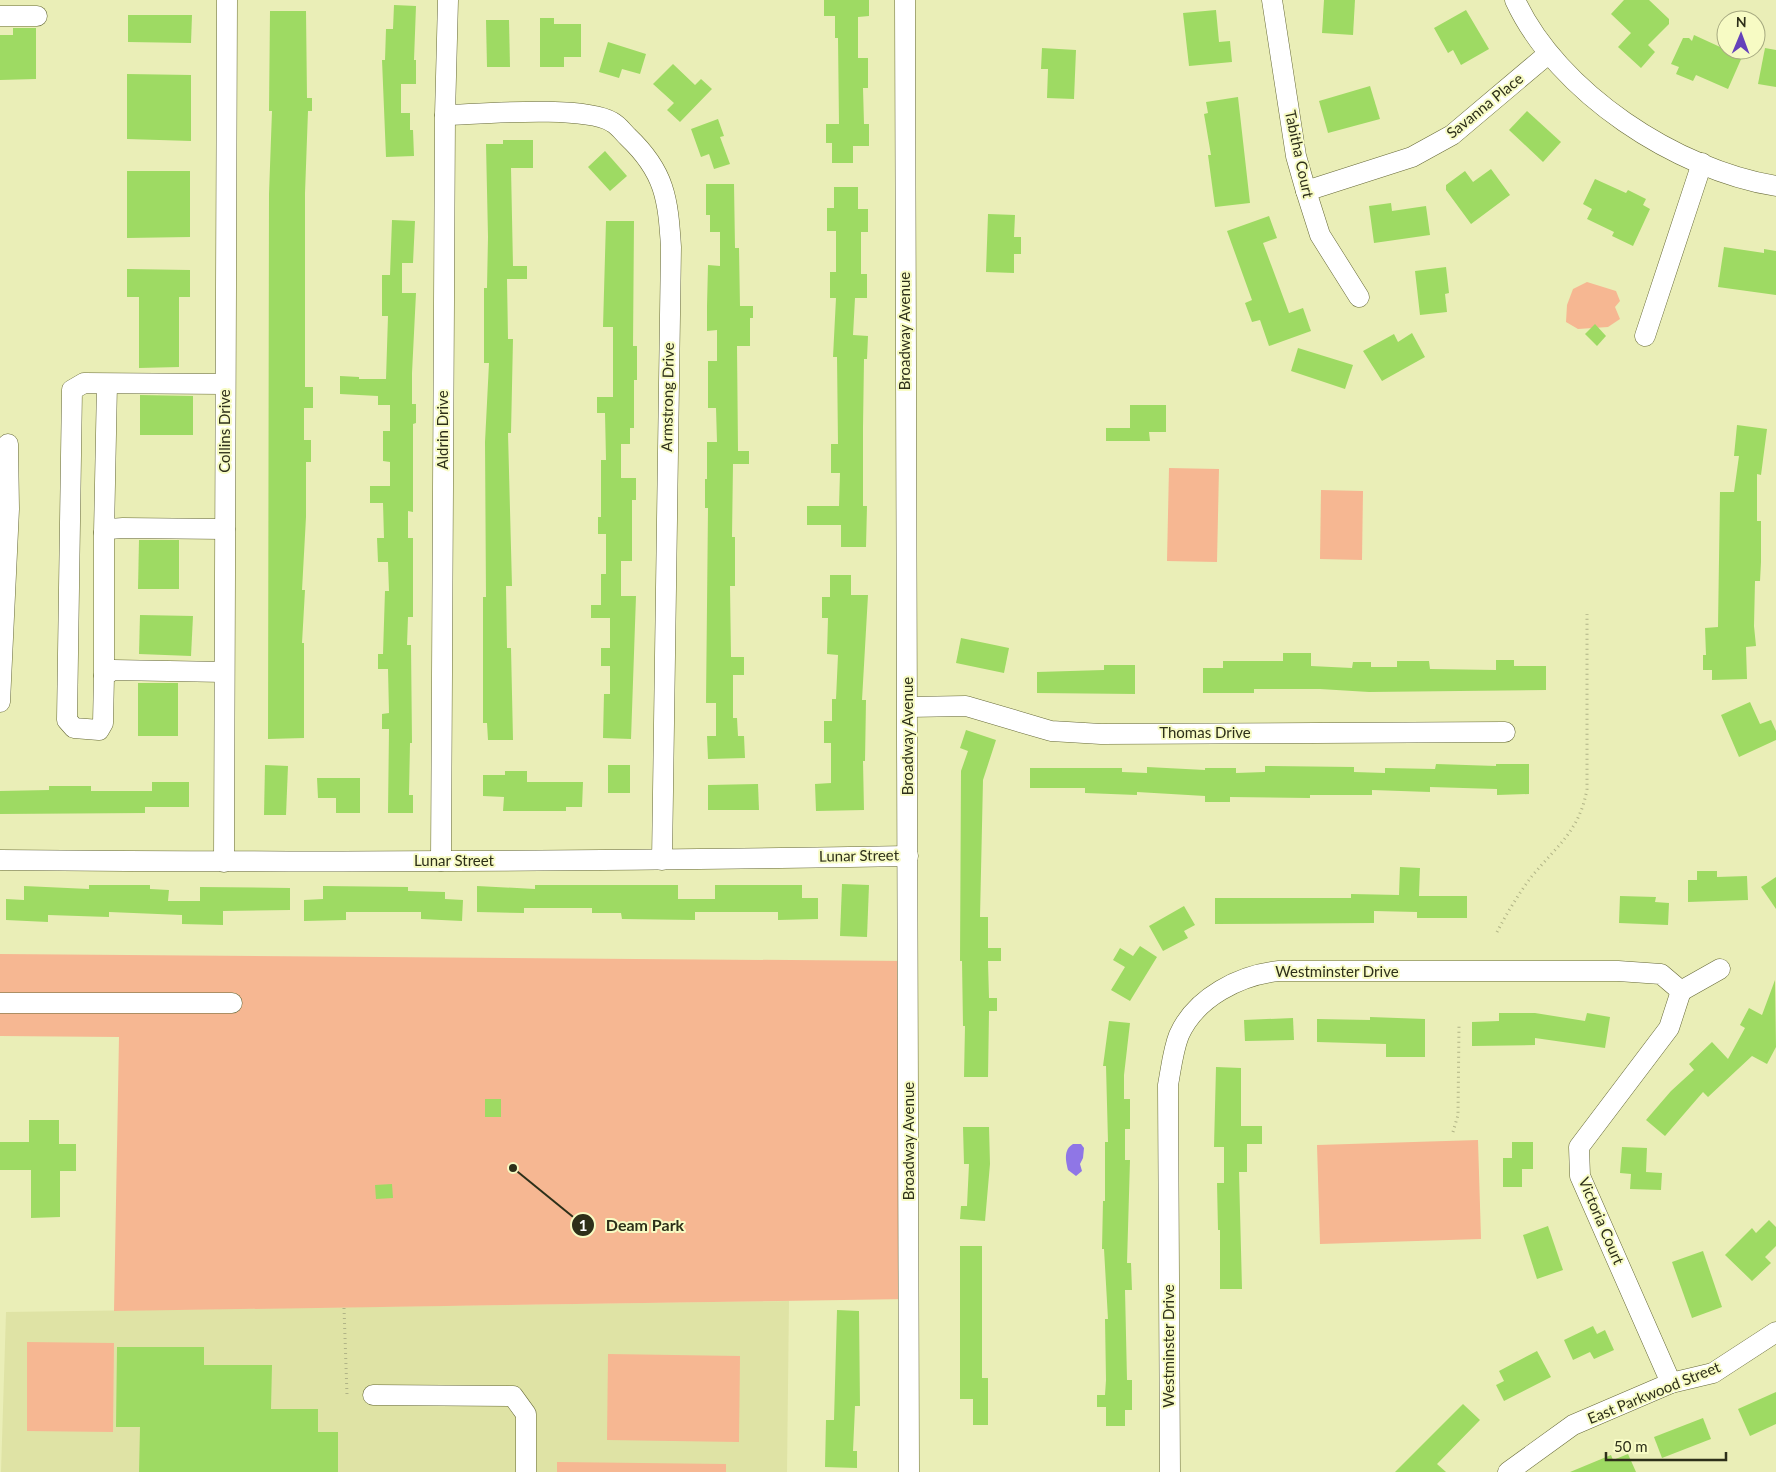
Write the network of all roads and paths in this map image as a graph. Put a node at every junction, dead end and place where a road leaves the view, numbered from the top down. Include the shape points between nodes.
1 (227, 0) edge
2 (448, 0) edge
3 (905, 0) edge
4 (1272, 0) edge
5 (1515, 0) edge
6 (0, 16) edge
7 (36, 16) dead end
8 (1548, 54) junction
9 (445, 115) junction
10 (1702, 163) junction
11 (1776, 186) edge
12 (1306, 191) junction
13 (1359, 297) dead end
14 (1644, 336) dead end
15 (107, 384) junction
16 (225, 384) junction
17 (8, 444) dead end
18 (4, 467) edge
19 (225, 529) junction
20 (104, 534) junction
21 (1587, 614) dead end
22 (224, 672) junction
23 (104, 676) junction
24 (0, 702) edge
25 (908, 707) junction
26 (1505, 732) dead end
27 (908, 856) junction
28 (0, 860) edge
29 (441, 860) junction
30 (662, 860) junction
31 (224, 862) junction
32 (1497, 932) dead end
33 (1720, 969) dead end
34 (1681, 992) junction
35 (0, 1003) edge
36 (232, 1003) dead end
37 (1459, 1025) dead end
38 (1453, 1132) dead end
39 (344, 1308) dead end
40 (1776, 1332) edge
41 (1671, 1383) junction
42 (373, 1395) dead end
43 (348, 1396) dead end
44 (526, 1472) edge
45 (909, 1472) edge
46 (1170, 1472) edge
47 (1508, 1472) edge

1 - 16 street, Collins Drive
2 - 9 street, Aldrin Drive
3 - 25 street, Broadway Avenue
4 - 12 street, Tabitha Court via 1296,156
5 - 8 street via 1523,18
6 - 7 street
8 - 10 street via 1595,98 1662,147
8 - 12 street, Savanna Place via 1452,135 1412,157
9 - 29 street, Aldrin Drive
9 - 30 street, Armstrong Drive via 577,112 611,121 644,152 662,181 669,213 671,247
10 - 11 street via 1748,182
10 - 14 street
12 - 13 street, Tabitha Court via 1320,235
15 - 16 street
15 - 20 street
15 - 23 street via 84,383 72,390 67,720 74,728 99,730 103,723
16 - 19 street, Collins Drive
17 - 18 street
18 - 24 street via 9,508
19 - 20 street via 122,528 109,529
19 - 22 street, Collins Drive
20 - 23 street
21 - 32 path via 1587,789 1584,809 1572,830 1531,878
22 - 23 street via 113,670
22 - 31 street, Collins Drive
25 - 26 street, Thomas Drive via 966,706 1051,731 1100,734
25 - 27 street, Broadway Avenue
27 - 30 street, Lunar Street
27 - 45 street, Broadway Avenue
28 - 31 street, Lunar Street
29 - 30 street, Lunar Street
29 - 31 street, Lunar Street
33 - 34 street
34 - 41 street, Victoria Court via 1669,1028 1579,1147 1580,1176
34 - 46 street, Westminster Drive via 1661,974 1618,970 1280,971 1260,973 1208,997 1178,1037 1168,1085
35 - 36 street
37 - 38 path via 1458,1115
39 - 43 path
40 - 41 street, East Parkwood Street via 1713,1373
41 - 47 street, East Parkwood Street via 1573,1425
42 - 44 street via 513,1396 526,1414

